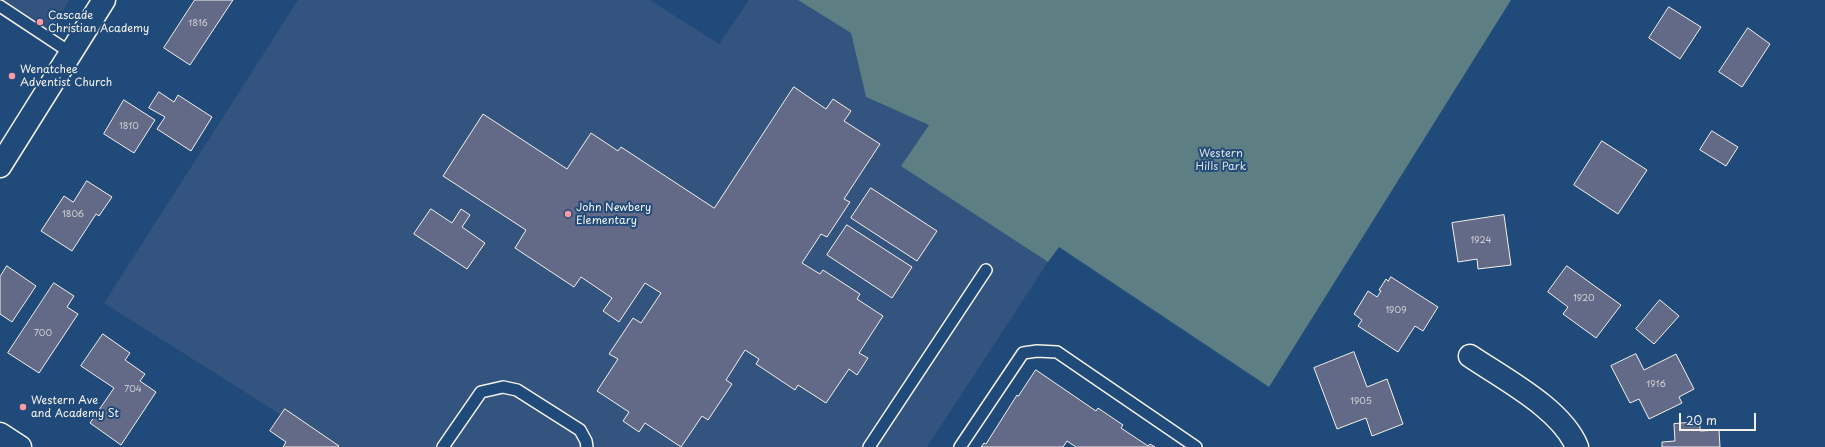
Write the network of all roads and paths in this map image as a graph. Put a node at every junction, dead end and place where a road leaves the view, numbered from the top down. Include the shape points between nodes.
1 (104, 0) edge
2 (0, 6) edge
3 (71, 52) junction
4 (0, 166) edge
5 (986, 270) dead end
6 (1470, 356) dead end
7 (0, 434) edge
8 (20, 447) edge
9 (442, 447) edge
10 (587, 447) edge
11 (869, 447) edge
12 (960, 447) edge
13 (1196, 447) edge
14 (1577, 447) edge

1 - 3 street
2 - 3 lane
3 - 4 street
5 - 11 lane
6 - 14 street via 1551,411 1572,434
7 - 8 street
9 - 10 lane via 481,392 503,387 518,390 580,430
12 - 13 lane via 1023,353 1037,351 1057,352

